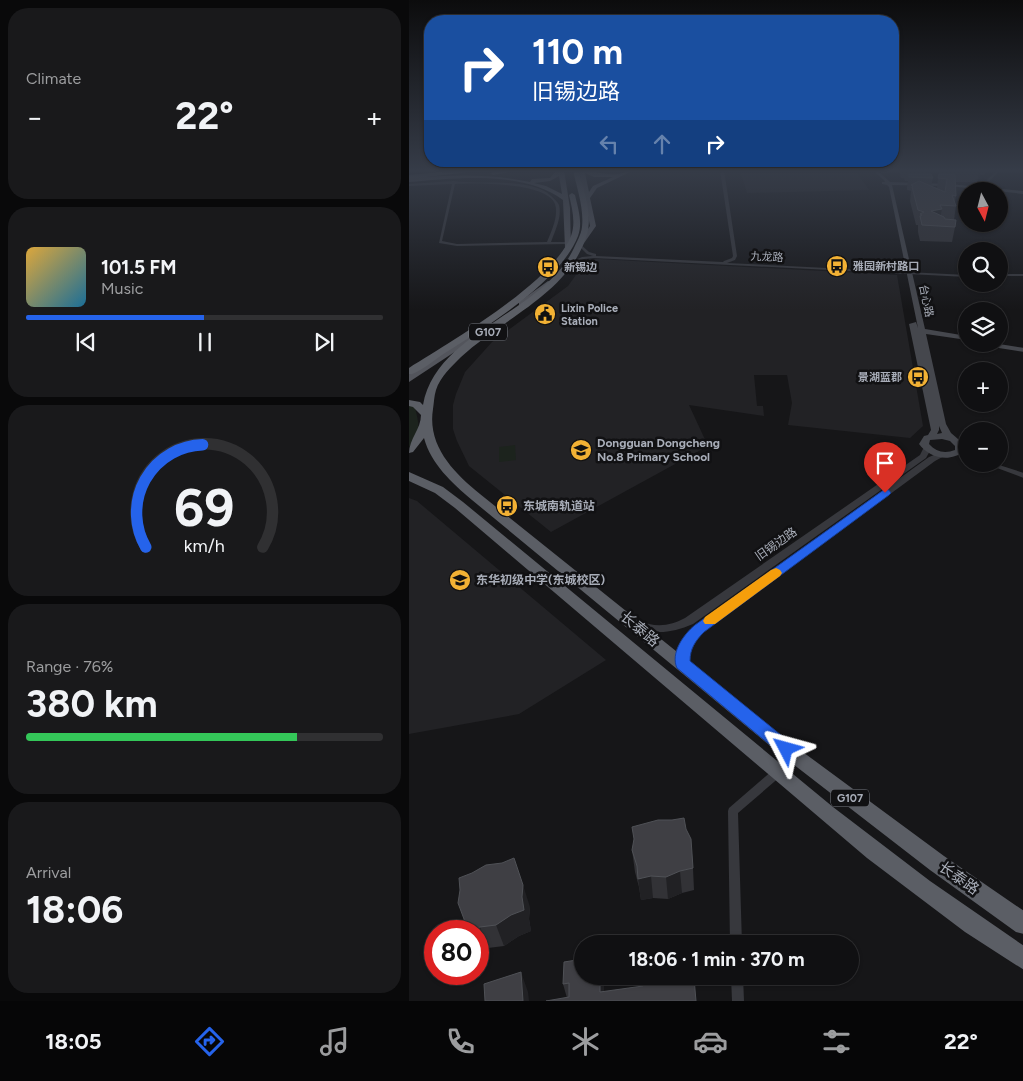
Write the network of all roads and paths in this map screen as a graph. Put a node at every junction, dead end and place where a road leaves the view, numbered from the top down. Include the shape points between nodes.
1 (446, 217) edge
2 (555, 217) edge
3 (566, 217) edge
4 (575, 217) edge
5 (585, 217) edge
6 (591, 217) edge
7 (730, 217) edge
8 (733, 217) edge
9 (893, 217) edge
10 (549, 243) junction
11 (580, 245) junction
12 (568, 246) junction
13 (723, 262) junction
14 (748, 263) junction
15 (568, 264) junction
16 (905, 273) junction
17 (958, 275) edge
18 (1008, 276) edge
19 (1023, 276) edge
20 (553, 282) junction
21 (917, 331) junction
22 (958, 338) edge
23 (1008, 346) edge
24 (1008, 347) edge
25 (1023, 349) edge
26 (409, 372) edge
27 (409, 379) edge
28 (409, 404) edge
29 (426, 418) junction
30 (931, 437) junction
31 (953, 439) junction
32 (958, 443) edge
33 (927, 449) junction
34 (409, 450) edge
35 (958, 454) edge
36 (942, 455) junction
37 (1008, 470) edge
38 (409, 476) edge
39 (1023, 476) edge
40 (630, 620) junction
41 (683, 664) junction
42 (777, 773) junction
43 (1023, 924) edge
44 (736, 935) edge
45 (1023, 959) edge
46 (737, 985) edge
47 (738, 1001) edge

1 - 10 street via 440,242 457,245
2 - 10 street
3 - 12 main road
4 - 12 highway, G107 via 574,236
5 - 11 highway, G107
6 - 11 main road via 593,226
7 - 13 street via 735,256
8 - 14 street via 740,256
9 - 16 main road, 台心路
10 - 12 street
11 - 13 street, 九龙路 via 587,253 603,256
11 - 15 highway, G107
12 - 26 highway, G107 via 544,276 520,297
13 - 14 street, 九龙路
14 - 16 street, 九龙路
15 - 16 street, 九龙路 via 594,257
15 - 20 highway, G107
16 - 17 street, 九龙路
16 - 21 main road, 台心路
18 - 19 street
20 - 27 main road
20 - 29 highway, G107 via 442,370 430,391
21 - 22 main road
21 - 30 main road, 台心路 via 935,430
21 - 31 main road, 台心路 via 942,424
23 - 25 main road
24 - 25 main road
28 - 29 highway via 416,404
29 - 34 highway via 417,441
29 - 40 highway, 长泰路 / G107 via 427,434 437,458 455,479
30 - 31 main road
30 - 33 main road, 台心路 via 925,441
31 - 32 main road, 台心路
33 - 36 main road
33 - 40 street, 旧锡边路 via 923,456 689,621 655,630
35 - 36 main road
36 - 41 street, 旧锡边路 via 932,459 699,628 686,645
37 - 39 street
38 - 42 highway, 长泰路 / G107 via 439,490 459,505
40 - 41 highway, 长泰路 / G107
41 - 43 highway, 长泰路 / G107 via 855,802
42 - 44 street via 733,811
42 - 45 highway, 长泰路 / G107 via 922,886
46 - 47 street

